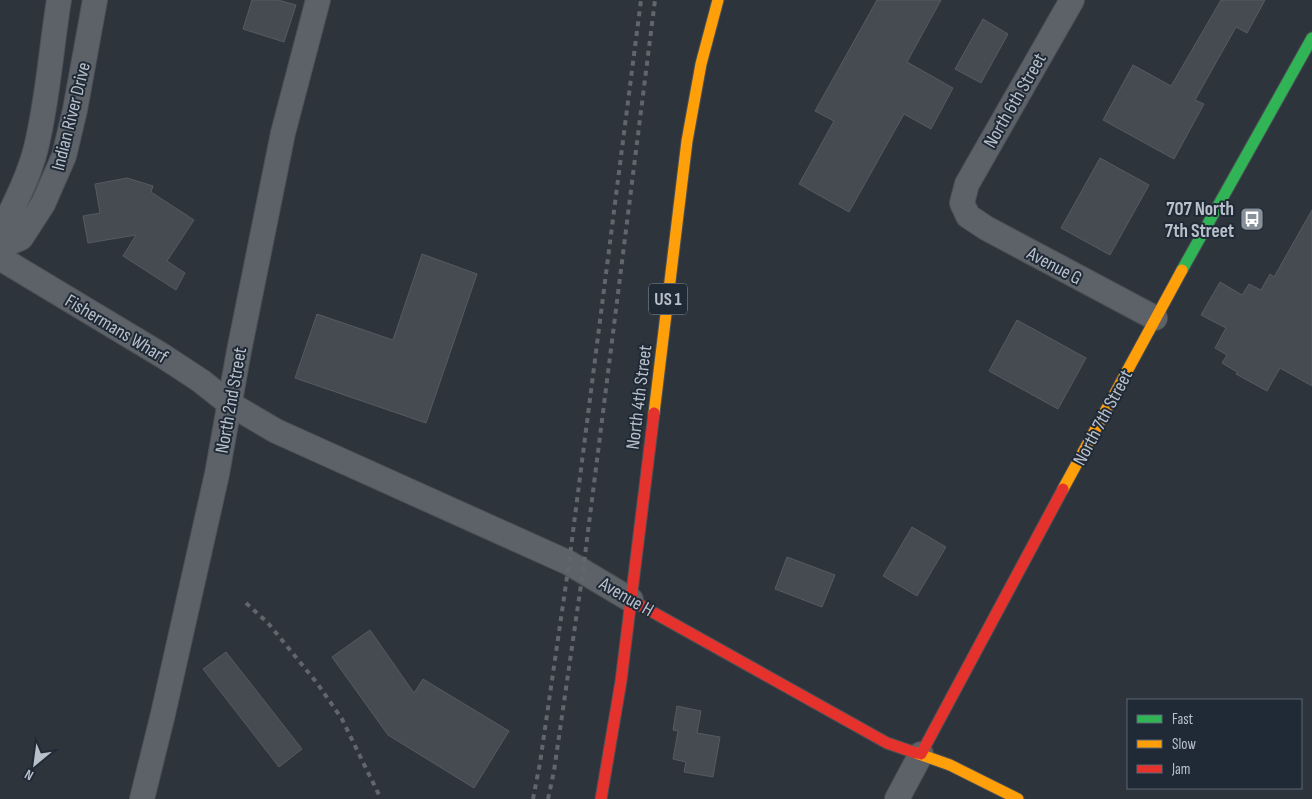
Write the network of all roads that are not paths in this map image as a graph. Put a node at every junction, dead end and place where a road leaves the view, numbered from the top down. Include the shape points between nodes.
1 (58, 0) edge
2 (96, 0) edge
3 (318, 0) edge
4 (718, 0) edge
5 (1072, 0) edge
6 (1312, 38) edge
7 (962, 203) joint
8 (2, 253) edge
9 (1155, 318) junction
10 (230, 404) junction
11 (631, 600) junction
12 (921, 754) junction
13 (142, 799) edge
14 (601, 799) edge
15 (897, 799) edge
16 (1018, 799) edge

1 - 8 street, Indian River Drive via 46,101 36,150 2,230
2 - 8 street, Indian River Drive via 64,156 43,204 21,238
3 - 10 street, North 2nd Street via 283,133
4 - 11 street, North 4th Street / US 1 via 701,64 687,141
5 - 7 street, North 6th Street via 967,184
6 - 9 street, North 7th Street
7 - 9 street, Avenue G via 968,216 986,228
8 - 10 street, Fishermans Wharf via 201,381
9 - 12 street, North 7th Street
10 - 11 street, Avenue H via 276,431 569,562
10 - 13 street, North 2nd Street via 204,533
11 - 12 street, Avenue H via 887,744
11 - 14 street, North 4th Street / US 1
12 - 15 street, North 7th Street
12 - 16 street, Avenue H via 963,770

